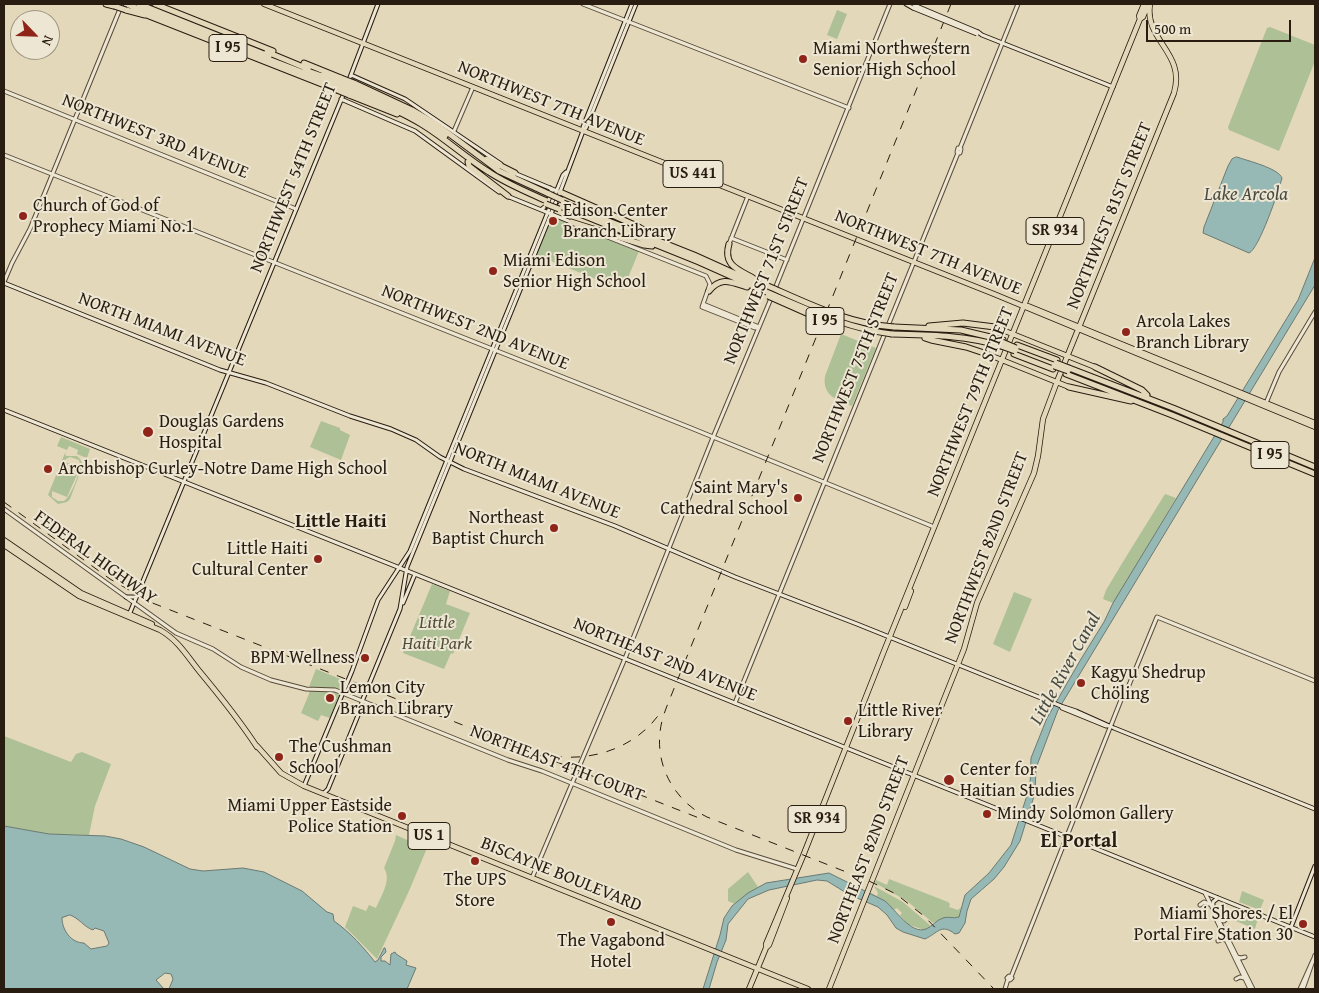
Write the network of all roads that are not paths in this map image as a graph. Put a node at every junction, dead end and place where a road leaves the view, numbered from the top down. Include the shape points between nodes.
1 (106, 4) edge
2 (119, 4) edge
3 (139, 4) edge
4 (146, 4) edge
5 (155, 4) edge
6 (264, 4) edge
7 (378, 4) edge
8 (583, 4) edge
9 (634, 4) edge
10 (890, 4) edge
11 (907, 4) edge
12 (1018, 4) edge
13 (1144, 4) edge
14 (1149, 4) edge
15 (128, 6) edge
16 (170, 17) junction
17 (1140, 19) junction
18 (627, 21) junction
19 (1002, 43) junction
20 (364, 44) junction
21 (282, 64) junction
22 (313, 73) junction
23 (351, 75) junction
24 (326, 79) junction
25 (339, 84) junction
26 (1113, 87) junction
27 (473, 88) junction
28 (352, 89) junction
29 (4, 91) edge
30 (341, 99) junction
31 (849, 108) junction
32 (74, 120) junction
33 (454, 131) junction
34 (583, 131) junction
35 (473, 152) junction
36 (4, 155) edge
37 (468, 162) junction
38 (515, 173) junction
39 (52, 174) junction
40 (549, 188) junction
41 (558, 191) junction
42 (508, 196) junction
43 (748, 196) junction
44 (548, 199) junction
45 (561, 204) junction
46 (296, 209) junction
47 (538, 209) junction
48 (549, 213) junction
49 (804, 218) junction
50 (571, 222) junction
51 (650, 234) junction
52 (731, 238) junction
53 (729, 244) joint
54 (652, 246) junction
55 (787, 260) junction
56 (914, 262) junction
57 (273, 263) junction
58 (758, 281) junction
59 (4, 282) edge
60 (747, 287) junction
61 (766, 290) junction
62 (709, 291) junction
63 (1024, 306) junction
64 (1315, 312) edge
65 (759, 327) junction
66 (995, 327) joint
67 (906, 328) junction
68 (1079, 329) junction
69 (892, 332) junction
70 (1013, 334) junction
71 (925, 338) junction
72 (1001, 344) junction
73 (1016, 350) junction
74 (493, 351) junction
75 (1060, 353) junction
76 (987, 354) joint
77 (1068, 356) junction
78 (1003, 361) junction
79 (1055, 365) junction
80 (1095, 367) joint
81 (1068, 370) junction
82 (228, 373) junction
83 (1049, 380) junction
84 (1057, 383) junction
85 (1069, 387) joint
86 (1148, 395) junction
87 (1139, 402) junction
88 (1266, 405) junction
89 (4, 410) edge
90 (1315, 423) edge
91 (1315, 427) edge
92 (1218, 429) junction
93 (1228, 432) junction
94 (713, 438) junction
95 (1040, 440) joint
96 (448, 462) junction
97 (1315, 465) edge
98 (1315, 472) edge
99 (184, 482) junction
100 (824, 483) junction
101 (4, 509) edge
102 (935, 528) junction
103 (4, 540) edge
104 (4, 545) edge
105 (669, 549) junction
106 (410, 550) junction
107 (400, 568) junction
108 (406, 570) junction
109 (917, 572) junction
110 (415, 574) junction
111 (780, 594) junction
112 (906, 595) junction
113 (137, 596) junction
114 (126, 598) junction
115 (134, 603) junction
116 (400, 609) junction
117 (904, 610) junction
118 (129, 616) junction
119 (170, 629) joint
120 (891, 637) junction
121 (625, 659) junction
122 (958, 665) junction
123 (1315, 681) edge
124 (342, 693) junction
125 (362, 701) junction
126 (735, 703) junction
127 (1110, 726) junction
128 (257, 746) junction
129 (846, 748) junction
130 (913, 775) junction
131 (572, 783) junction
132 (304, 786) junction
133 (324, 793) junction
134 (1315, 809) edge
135 (1066, 837) junction
136 (1315, 866) edge
137 (797, 869) junction
138 (532, 878) junction
139 (1205, 893) junction
140 (1218, 898) junction
141 (1200, 905) dead end
142 (1211, 905) junction
143 (1228, 917) dead end
144 (1219, 920) junction
145 (1291, 927) junction
146 (1315, 937) edge
147 (1218, 941) dead end
148 (1227, 941) junction
149 (1315, 955) edge
150 (1237, 957) junction
151 (1245, 957) dead end
152 (757, 969) junction
153 (1244, 978) junction
154 (1236, 979) dead end
155 (749, 989) edge
156 (808, 989) edge
157 (829, 989) edge
158 (1005, 989) edge
159 (1251, 989) edge
160 (1302, 989) edge

1 - 2 highway
2 - 15 highway, I 95, bridge
2 - 32 street
3 - 16 highway
4 - 22 highway
5 - 22 highway, I 95
6 - 20 main road, NORTHWEST 7TH AVENUE / US 441
7 - 20 street, NORTHWEST 54TH STREET
8 - 18 street
9 - 18 street
10 - 31 street, NORTHWEST 71ST STREET
11 - 19 street, bridge
12 - 19 street
13 - 17 main road, NORTHWEST 79TH STREET / SR 934
14 - 17 main road, NORTHWEST 79TH STREET
14 - 68 main road, NORTHWEST 81ST STREET via 1153,30 1175,66 1176,88
15 - 16 highway
15 - 21 highway
15 - 22 highway, I 95
16 - 21 highway
16 - 22 highway
17 - 26 main road, NORTHWEST 79TH STREET / SR 934
18 - 31 street
18 - 34 street
19 - 26 street
19 - 56 street, NORTHWEST 75TH STREET via 961,152
20 - 23 street, NORTHWEST 54TH STREET
20 - 27 main road, NORTHWEST 7TH AVENUE / US 441
21 - 22 highway
22 - 24 highway, I 95
22 - 24 highway, I 95
23 - 30 street, NORTHWEST 54TH STREET
23 - 33 street via 405,99
24 - 25 highway, I 95
24 - 25 highway, I 95
25 - 28 highway, I 95, bridge
25 - 28 highway, I 95, bridge
26 - 63 main road, NORTHWEST 79TH STREET / SR 934
27 - 33 street
27 - 34 main road, NORTHWEST 7TH AVENUE / US 441
28 - 35 highway, I 95 via 412,110
28 - 37 highway, I 95 via 415,123
28 - 44 highway via 429,129 489,172 523,191
29 - 32 street, NORTHWEST 3RD AVENUE
30 - 42 street via 404,125
30 - 46 street, NORTHWEST 54TH STREET
31 - 49 street, NORTHWEST 71ST STREET
32 - 39 street
32 - 46 street, NORTHWEST 3RD AVENUE
33 - 38 street
34 - 41 street
34 - 43 main road, NORTHWEST 7TH AVENUE / US 441
35 - 38 highway
35 - 44 highway, I 95
36 - 39 street, NORTHWEST 2ND AVENUE
37 - 42 highway
37 - 44 highway, I 95 via 496,180
38 - 40 street
39 - 57 street, NORTHWEST 2ND AVENUE
39 - 59 street
40 - 41 street
40 - 47 street via 552,191 547,205
41 - 48 street
41 - 51 highway
42 - 47 street
43 - 49 main road, NORTHWEST 7TH AVENUE / US 441
43 - 52 street
44 - 45 highway, I 95, bridge
44 - 45 highway, I 95, bridge
45 - 51 highway, I 95
45 - 54 highway, I 95
45 - 61 highway
46 - 57 street, NORTHWEST 54TH STREET
47 - 48 street
48 - 50 street
48 - 74 street
49 - 55 street, NORTHWEST 71ST STREET
49 - 56 main road, NORTHWEST 7TH AVENUE / US 441
50 - 54 highway
50 - 62 street via 706,276 710,281
51 - 58 highway, I 95
52 - 53 street
52 - 55 street
53 - 58 highway via 727,254 730,263
54 - 60 highway, I 95
55 - 65 street, NORTHWEST 71ST STREET
56 - 63 main road, NORTHWEST 7TH AVENUE / US 441
56 - 100 street, NORTHWEST 75TH STREET
57 - 74 street, NORTHWEST 2ND AVENUE
57 - 82 street, NORTHWEST 54TH STREET
58 - 61 highway, I 95
59 - 82 street, NORTH MIAMI AVENUE
60 - 61 highway, I 95
60 - 62 highway via 722,282
61 - 69 highway, I 95, bridge
61 - 69 highway, I 95, bridge via 840,326 868,334
62 - 65 street via 703,306
63 - 68 main road, NORTHWEST 7TH AVENUE / US 441
63 - 70 main road, NORTHWEST 79TH STREET / SR 934
64 - 88 street via 1279,372
65 - 94 street, NORTHWEST 71ST STREET
66 - 67 highway via 963,324
66 - 70 main road
67 - 69 highway, I 95
67 - 72 highway, I 95 via 961,330
68 - 77 main road, NORTHWEST 81ST STREET
68 - 88 main road, NORTHWEST 7TH AVENUE / US 441
69 - 71 highway, I 95
69 - 72 highway via 949,335
70 - 75 main road
70 - 78 main road, NORTHWEST 79TH STREET / SR 934
71 - 72 highway, I 95
71 - 76 highway
72 - 73 highway, I 95, bridge
72 - 73 highway, I 95, bridge
73 - 79 highway, I 95
73 - 79 highway, I 95
74 - 94 street, NORTHWEST 2ND AVENUE
74 - 96 street
75 - 77 main road
75 - 83 main road via 1063,358 1060,368 1056,377
76 - 78 main road
77 - 80 main road
77 - 84 main road, NORTHWEST 81ST STREET
78 - 83 main road
78 - 102 main road, NORTHWEST 79TH STREET / SR 934
79 - 81 highway, I 95, bridge
79 - 81 highway, I 95, bridge
80 - 86 highway
81 - 86 highway, I 95
81 - 87 highway, I 95
81 - 92 highway
82 - 96 street, NORTH MIAMI AVENUE via 266,383 386,427 416,440
82 - 99 street, NORTHWEST 54TH STREET
83 - 84 main road
84 - 85 main road
84 - 95 main road, NORTHWEST 81ST STREET via 1044,417
85 - 87 highway
86 - 92 highway, I 95
87 - 92 highway, I 95
88 - 90 main road, NORTHWEST 7TH AVENUE / US 441
88 - 91 main road, NORTHWEST 7TH AVENUE / US 441
89 - 99 street, NORTHEAST 2ND AVENUE
92 - 93 highway, I 95
92 - 93 highway, I 95
93 - 97 highway, I 95
93 - 98 highway, I 95
94 - 100 street, NORTHWEST 2ND AVENUE
94 - 105 street, NORTHWEST 71ST STREET
95 - 122 main road, NORTHWEST 82ND STREET via 1035,470 977,603
96 - 105 street, NORTH MIAMI AVENUE
96 - 106 street
96 - 108 street
99 - 107 street, NORTHEAST 2ND AVENUE
99 - 113 street, NORTHWEST 54TH STREET
100 - 102 street, NORTHWEST 2ND AVENUE
100 - 111 street, NORTHWEST 75TH STREET
101 - 114 street, FEDERAL HIGHWAY
102 - 109 main road, NORTHWEST 79TH STREET / SR 934
103 - 118 main road, BISCAYNE BOULEVARD / US 1 via 75,589
104 - 118 main road, BISCAYNE BOULEVARD / US 1 via 79,596
105 - 111 street, NORTH MIAMI AVENUE
105 - 121 street, NORTHWEST 71ST STREET
106 - 107 street
106 - 108 street
107 - 108 street, NORTHEAST 2ND AVENUE
107 - 124 street via 378,600
108 - 110 street, NORTHEAST 2ND AVENUE
108 - 116 street
109 - 112 main road, NORTHWEST 79TH STREET / SR 934
109 - 117 main road, NORTHWEST 79TH STREET
110 - 116 street
110 - 121 street, NORTHEAST 2ND AVENUE
111 - 120 street, NORTH MIAMI AVENUE
111 - 126 street, NORTHWEST 75TH STREET
112 - 117 main road
112 - 120 main road, NORTHWEST 79TH STREET / SR 934
113 - 114 street
113 - 115 street, NORTHWEST 54TH STREET
114 - 115 street, FEDERAL HIGHWAY
115 - 118 street, NORTHWEST 54TH STREET
115 - 119 street, FEDERAL HIGHWAY
116 - 125 street
117 - 120 main road, NORTHWEST 79TH STREET
118 - 128 main road, BISCAYNE BOULEVARD / US 1 via 172,634
119 - 124 street, NORTHEAST 4TH COURT via 269,680
120 - 122 street, NORTH MIAMI AVENUE
120 - 129 main road, SR 934
121 - 126 street, NORTHEAST 2ND AVENUE
121 - 131 street, NORTHWEST 71ST STREET
122 - 127 street, NORTH MIAMI AVENUE
122 - 130 main road, NORTHEAST 82ND STREET
123 - 127 street via 1157,617
124 - 125 street, NORTHEAST 4TH COURT
124 - 132 street
125 - 131 street, NORTHEAST 4TH COURT
125 - 133 street
126 - 129 street, NORTHEAST 2ND AVENUE
127 - 134 street, NORTH MIAMI AVENUE
127 - 135 street
128 - 132 main road, BISCAYNE BOULEVARD / US 1 via 265,751 281,773
128 - 132 main road, BISCAYNE BOULEVARD / US 1 via 278,774
129 - 130 street, NORTHEAST 2ND AVENUE
129 - 137 main road, SR 934
130 - 135 street, NORTHEAST 2ND AVENUE
130 - 157 main road, NORTHEAST 82ND STREET
131 - 137 street, NORTHEAST 4TH COURT via 736,850
131 - 138 street, NORTHWEST 71ST STREET
132 - 133 main road, BISCAYNE BOULEVARD / US 1
133 - 138 main road, BISCAYNE BOULEVARD / US 1
135 - 139 street, NORTHEAST 2ND AVENUE
135 - 158 street
136 - 145 street
137 - 152 main road, SR 934
138 - 152 main road, BISCAYNE BOULEVARD / US 1
139 - 140 street, NORTHEAST 2ND AVENUE
139 - 142 street
140 - 142 street
140 - 145 street, NORTHEAST 2ND AVENUE
141 - 142 street via 1204,902
142 - 144 street
142 - 148 street
143 - 144 street via 1224,921
144 - 150 street
145 - 146 street, NORTHEAST 2ND AVENUE
147 - 148 street
148 - 153 street
149 - 160 street
150 - 151 street
150 - 159 street
152 - 155 main road, SR 934
152 - 156 main road, BISCAYNE BOULEVARD / US 1
153 - 154 street
153 - 159 street

